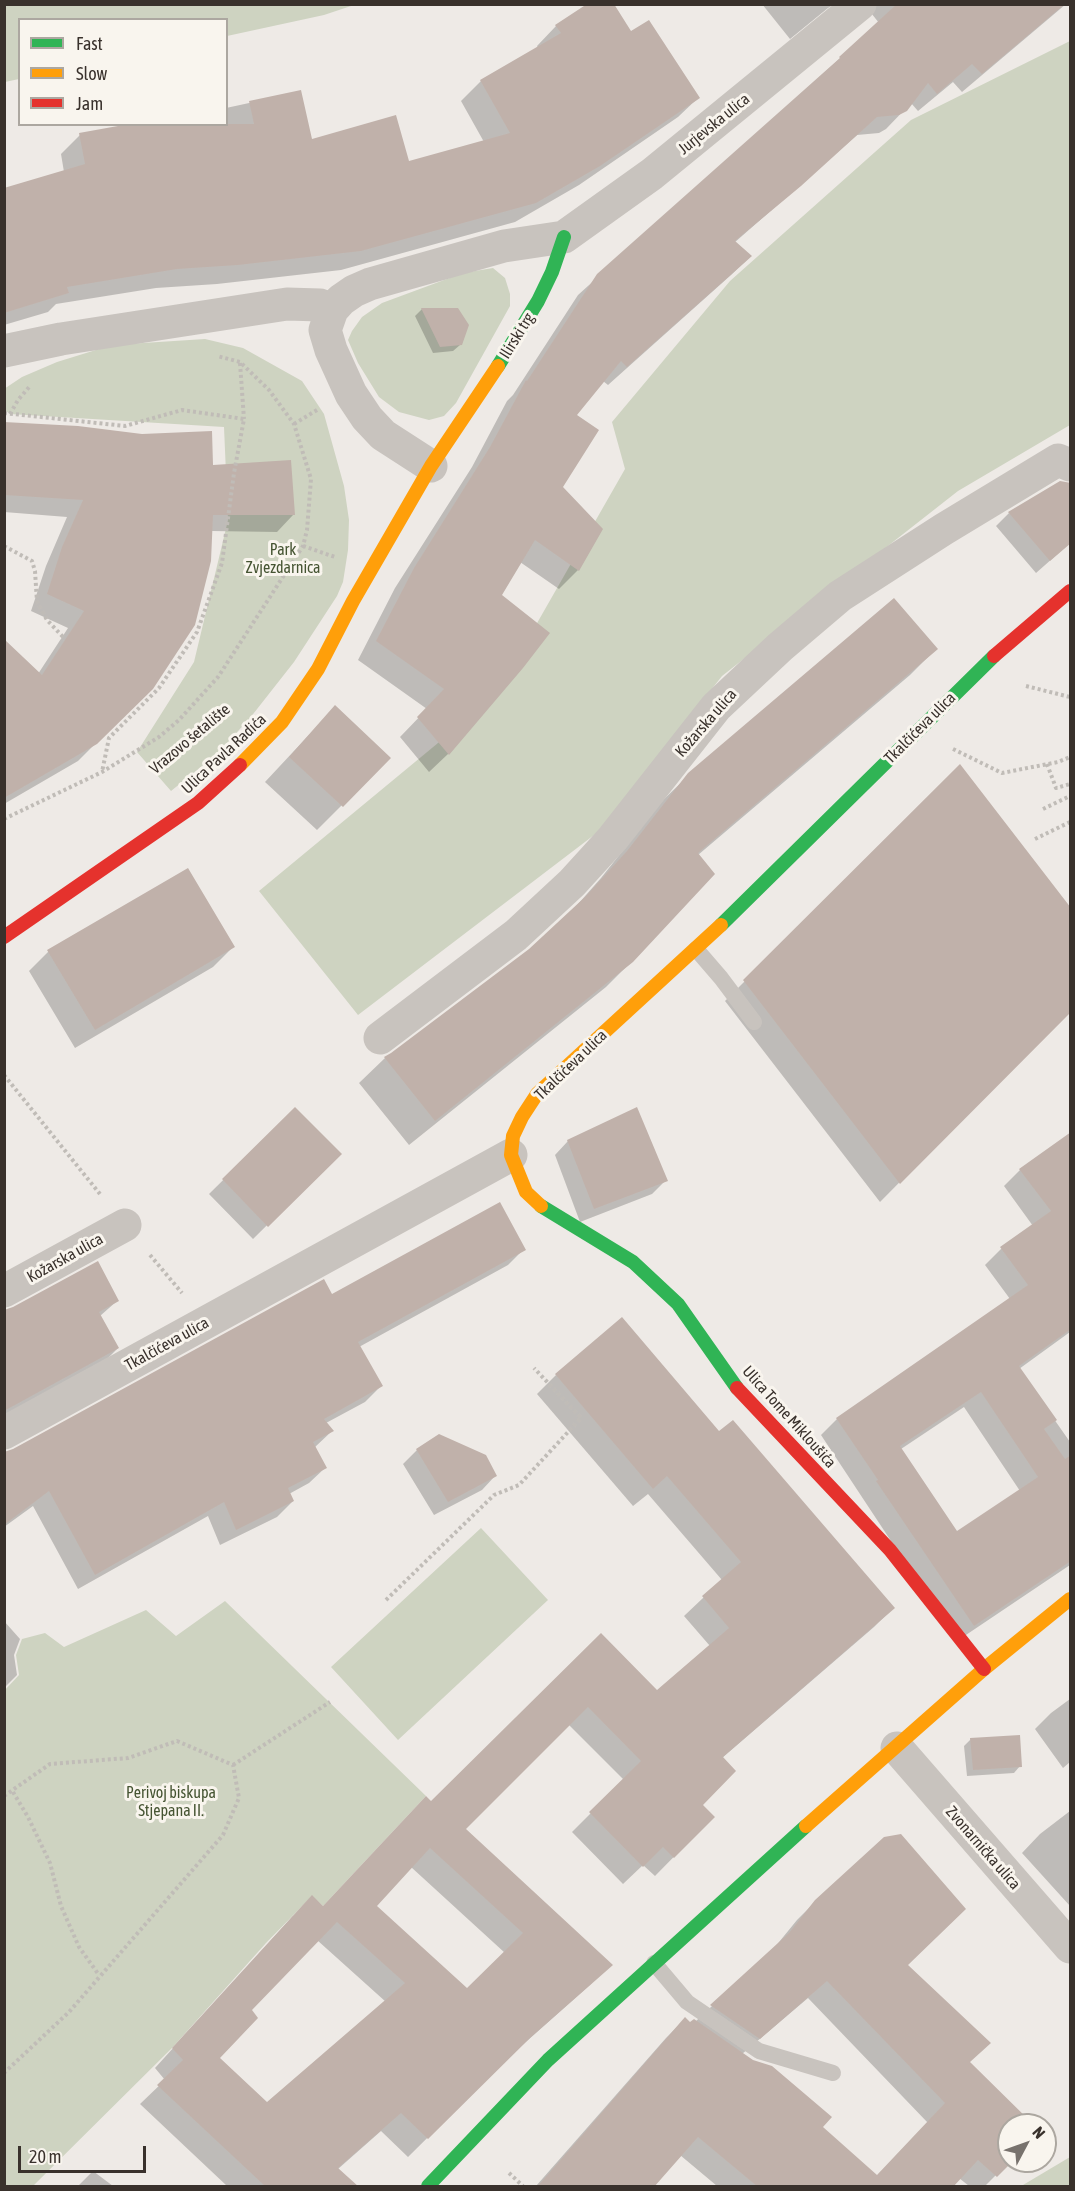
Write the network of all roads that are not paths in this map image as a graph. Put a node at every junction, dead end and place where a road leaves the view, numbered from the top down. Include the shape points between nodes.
1 (860, 4) edge
2 (564, 237) junction
3 (332, 310) junction
4 (4, 351) edge
5 (1071, 465) edge
6 (431, 466) junction
7 (1071, 591) edge
8 (4, 937) edge
9 (696, 950) junction
10 (754, 1022) dead end
11 (380, 1038) dead end
12 (511, 1155) junction
13 (125, 1225) dead end
14 (4, 1291) edge
15 (4, 1433) edge
16 (1071, 1599) edge
17 (984, 1669) junction
18 (897, 1748) junction
19 (1071, 1947) edge
20 (654, 1963) junction
21 (833, 2073) dead end
22 (428, 2187) edge

1 - 2 street, Jurjevska ulica via 652,174
2 - 3 street via 504,246 370,284 354,291
2 - 6 street, Ilirski trg via 538,301
3 - 4 street via 320,305 287,304
3 - 6 street via 325,330 327,340 356,402 383,435
5 - 11 street, Kožarska ulica via 1058,460 840,596 716,707 613,838 572,883 516,935
6 - 8 street, Ulica Pavla Radića via 318,669 276,729 198,803
7 - 9 street, Tkalčićeva ulica via 981,666
9 - 10 lane
9 - 12 street, Tkalčićeva ulica via 537,1094 513,1136
12 - 15 street, Tkalčićeva ulica
12 - 17 street, Ulica Tome Mikloušića via 526,1192 542,1207 633,1262 678,1304 736,1386 890,1550
13 - 14 street, Kožarska ulica
16 - 17 street
17 - 18 street
18 - 19 street, Zvonarnička ulica
18 - 20 street
20 - 21 lane via 687,2002 759,2051
20 - 22 street via 548,2060

